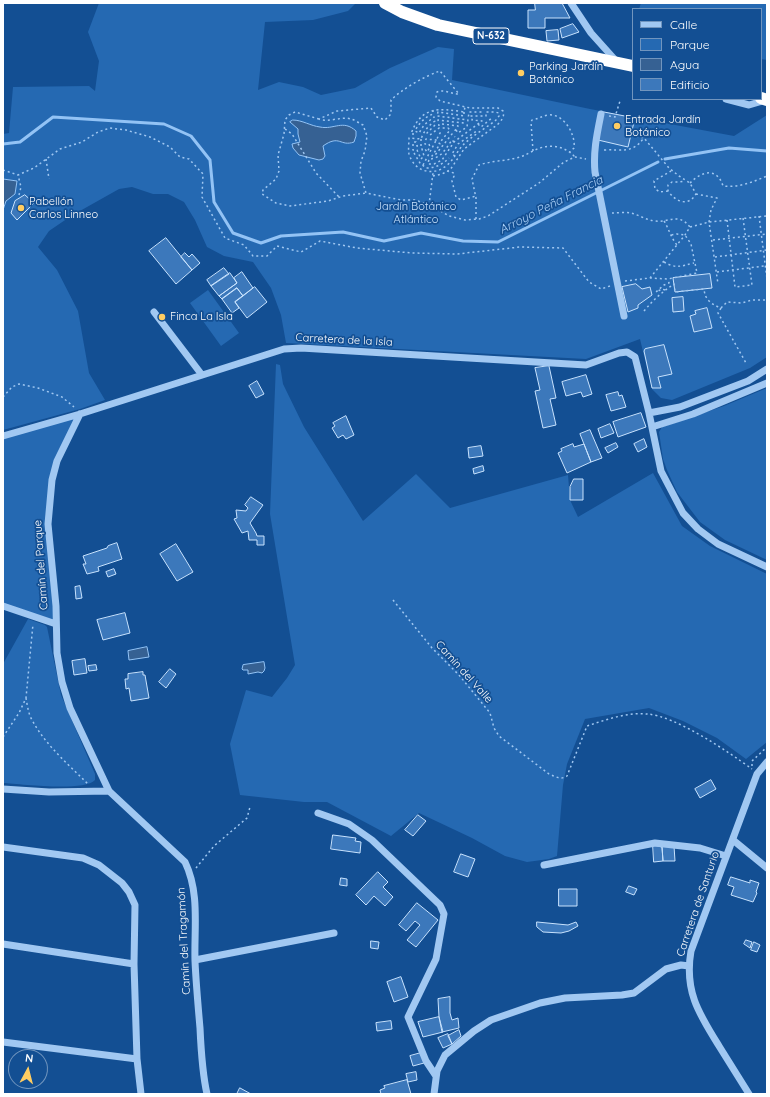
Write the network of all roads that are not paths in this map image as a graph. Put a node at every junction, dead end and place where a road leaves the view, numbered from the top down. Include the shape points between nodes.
1 (385, 3) edge
2 (572, 3) edge
3 (618, 63) junction
4 (632, 66) edge
5 (730, 100) edge
6 (757, 100) edge
7 (601, 114) dead end
8 (154, 312) dead end
9 (624, 316) dead end
10 (767, 369) edge
11 (202, 375) junction
12 (767, 383) edge
13 (78, 411) junction
14 (649, 413) junction
15 (652, 427) junction
16 (3, 436) edge
17 (767, 567) edge
18 (3, 606) edge
19 (56, 624) junction
20 (767, 762) edge
21 (3, 789) edge
22 (108, 791) junction
23 (318, 813) dead end
24 (733, 840) junction
25 (3, 848) edge
26 (726, 856) junction
27 (544, 865) dead end
28 (767, 868) edge
29 (334, 933) dead end
30 (3, 944) edge
31 (195, 960) junction
32 (134, 964) junction
33 (689, 966) junction
34 (3, 1042) edge
35 (137, 1059) junction
36 (436, 1076) junction
37 (141, 1094) edge
38 (207, 1094) edge
39 (434, 1094) edge
40 (749, 1094) edge

1 - 3 highway, N-632 via 438,25
2 - 3 street via 591,33
3 - 4 highway, N-632
5 - 6 street via 749,105
7 - 9 street via 594,160
8 - 11 street
10 - 14 street via 748,381 680,407
11 - 13 street, Carretera de la Isla
11 - 14 street, Carretera de la Isla via 284,349 301,348 586,365 627,352 635,357
12 - 15 street via 693,414
13 - 16 street, Carretera de la Isla
13 - 19 street, Camín del Parque via 57,461 52,480 48,524
14 - 15 street
15 - 17 street via 661,471 683,513 698,529 718,544
18 - 19 street
19 - 22 street, Camín del Tragamón via 57,653 70,708
20 - 24 street, Carretera de Santurio via 757,774
21 - 22 street via 50,792
22 - 31 street, Camín del Tragamón via 185,862 193,886 196,919
23 - 36 street via 348,824 372,840 440,905 444,914 436,959 408,1017 426,1061
24 - 26 street, Carretera de Santurio
24 - 28 street
25 - 32 street via 83,858 99,864 122,883 135,905
26 - 27 street via 700,848 655,843
26 - 33 street, Carretera de Santurio via 691,951
29 - 31 street
30 - 32 street
31 - 38 street, Camín del Tragamón via 201,1056
32 - 35 street
33 - 36 street via 681,965 666,969 634,993 565,998 540,1003 491,1020 445,1056
33 - 40 street, Carretera de Santurio via 692,993 700,1015
34 - 35 street
35 - 37 street
36 - 39 street

